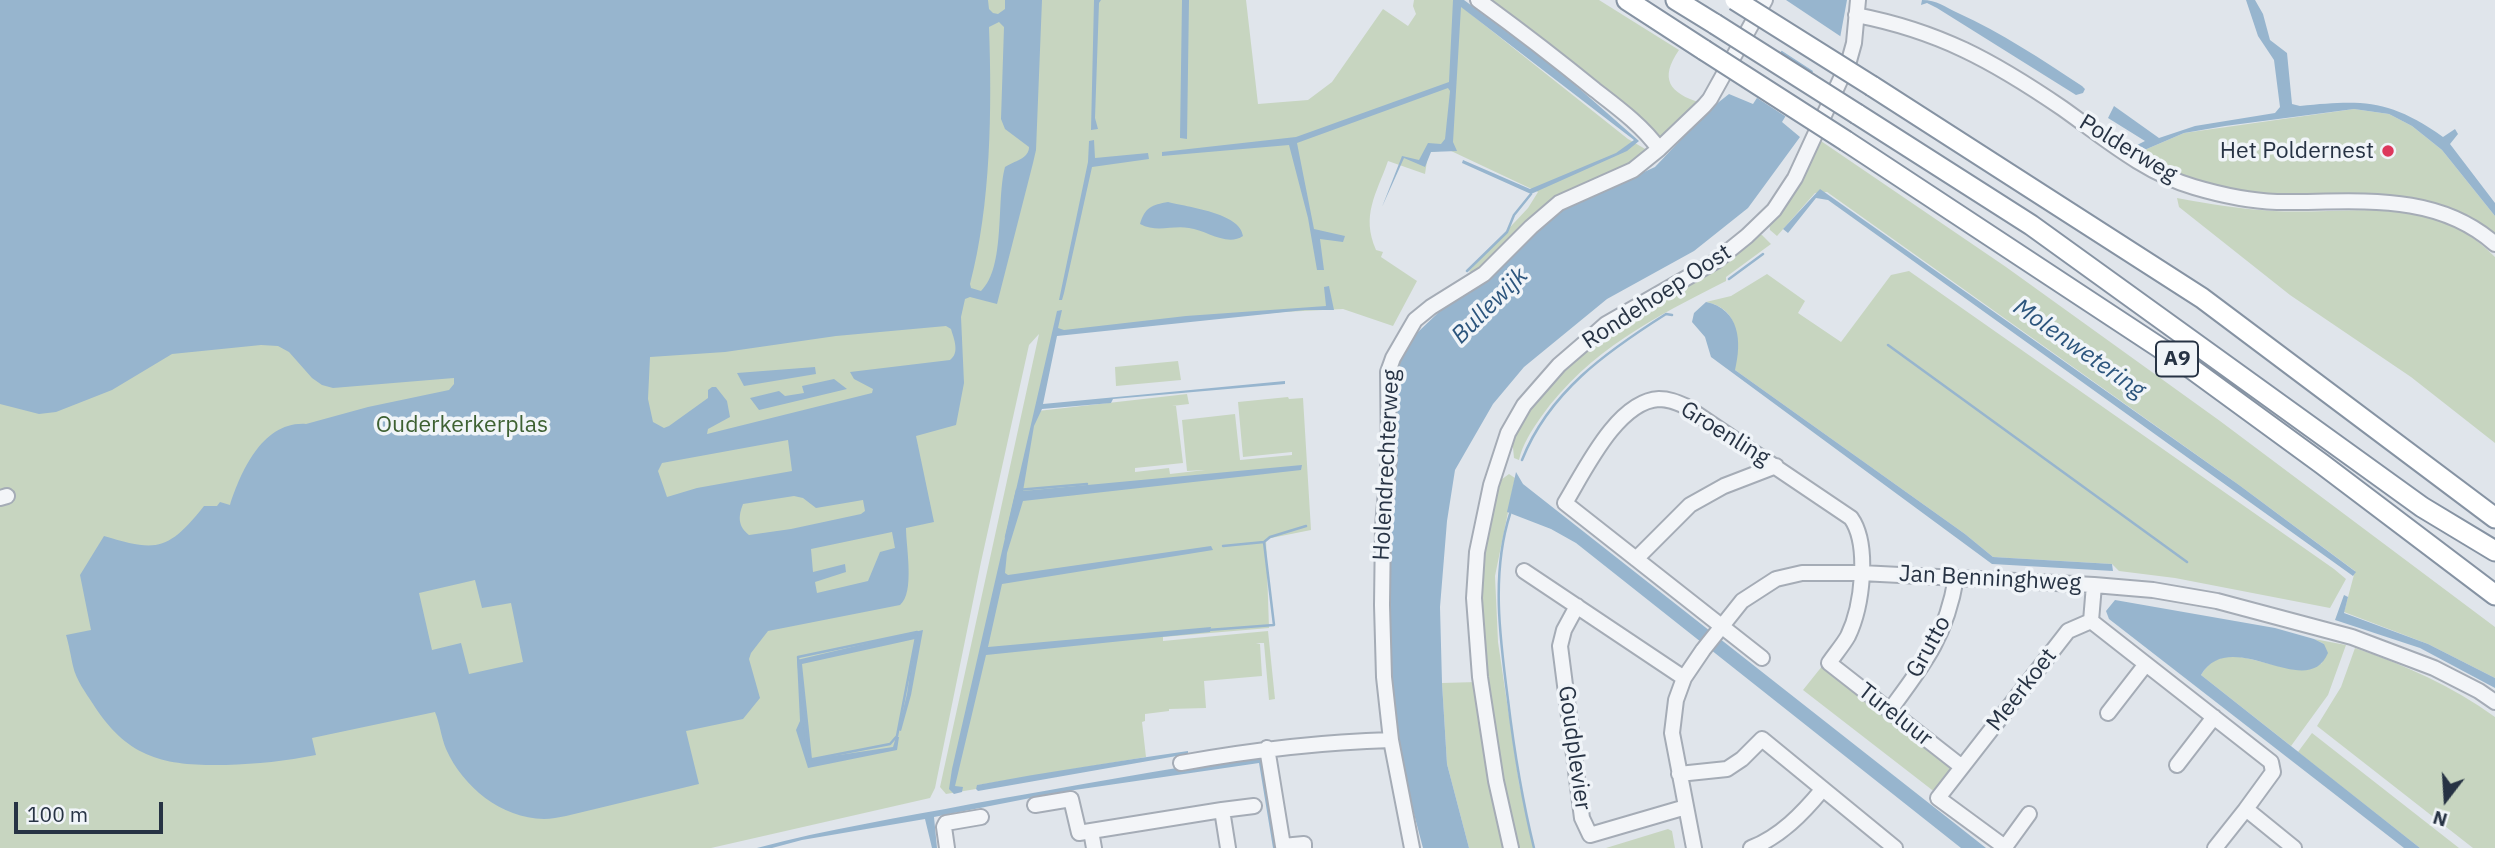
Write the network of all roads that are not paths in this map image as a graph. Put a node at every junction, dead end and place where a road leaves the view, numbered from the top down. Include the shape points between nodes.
1 (1478, 0) edge
2 (1627, 0) edge
3 (1676, 0) edge
4 (1735, 0) edge
5 (1765, 0) edge
6 (1858, 0) edge
7 (1856, 15) junction
8 (1659, 149) junction
9 (2495, 244) edge
10 (1776, 466) junction
11 (2495, 518) edge
12 (2495, 551) edge
13 (1636, 559) junction
14 (1524, 571) dead end
15 (1861, 573) junction
16 (1955, 578) junction
17 (2094, 584) junction
18 (2495, 595) edge
19 (1577, 606) junction
20 (2091, 621) junction
21 (1720, 628) junction
22 (1762, 658) dead end
23 (1829, 663) joint
24 (2146, 664) junction
25 (1684, 678) junction
26 (2495, 702) edge
27 (1890, 710) junction
28 (2108, 713) dead end
29 (2214, 717) junction
30 (1391, 740) junction
31 (1267, 748) junction
32 (1181, 763) dead end
33 (2177, 765) dead end
34 (1962, 767) junction
35 (1679, 774) junction
36 (1822, 790) junction
37 (1035, 805) dead end
38 (1254, 806) dead end
39 (1686, 807) junction
40 (2246, 809) junction
41 (1222, 810) junction
42 (2029, 814) dead end
43 (981, 817) dead end
44 (1091, 831) junction
45 (947, 848) edge
46 (1094, 848) edge
47 (1228, 848) edge
48 (1304, 848) edge
49 (1412, 848) edge
50 (1511, 848) edge
51 (1694, 848) edge
52 (1751, 848) edge
53 (1895, 848) edge
54 (2005, 848) edge
55 (2215, 848) edge
56 (2294, 848) edge

1 - 8 street via 1608,100
2 - 18 highway, A9, bridge via 2192,369
3 - 12 highway, A9, bridge via 2031,225 2422,507
4 - 11 highway, bridge via 2202,298
5 - 8 street, Holendrechterweg via 1710,99
6 - 7 street, Rondehoep Oost
7 - 9 street, Polderweg via 1932,34 1974,54 2147,166 2190,186 2228,197 2274,202 2380,201 2423,207 2457,218
7 - 50 street, Rondehoep Oost via 1854,43 1840,83 1774,210 1716,261 1606,324 1559,365 1524,405 1508,433 1482,525 1474,598 1492,755
8 - 30 street, Holendrechterweg via 1633,170 1559,203 1484,274 1415,320 1392,358 1382,605
10 - 13 street via 1690,505
10 - 13 street, Groenling via 1685,406 1656,399 1638,406 1605,438 1565,503
10 - 15 street, Groenling via 1851,518 1861,539
13 - 21 street, Groenling
14 - 19 street
15 - 16 street, Jan Benninghweg
15 - 21 street, Jan Benninghweg via 1802,573 1776,579 1742,601
15 - 23 street, Groenling via 1857,614
16 - 17 street, Jan Benninghweg
16 - 27 street, Grutto via 1951,609 1938,640
17 - 20 street
17 - 26 street, Jan Benninghweg via 2217,601 2352,637 2434,668
19 - 25 street
19 - 39 street, Goudplevier via 1560,646 1582,818 1590,835
20 - 24 street
20 - 34 street, Meerkoet via 2068,631
21 - 22 street, Groenling
21 - 25 street, Jan Benninghweg
23 - 27 street, Tureluur
24 - 28 street
24 - 29 street
25 - 35 street, Jan Benninghweg via 1672,733
27 - 34 street, Tureluur
29 - 33 street
29 - 40 street via 2271,762 2273,772
30 - 31 street
30 - 49 street, Holendrechterweg
31 - 32 street
31 - 48 street via 1283,846 1304,844
34 - 54 street, Meerkoet via 1938,798
35 - 36 street via 1727,769 1762,739
35 - 39 street, Jan Benninghweg
36 - 52 street via 1800,817
36 - 53 street
37 - 44 street via 1071,799 1079,833
38 - 41 street
39 - 51 street, Jan Benninghweg
40 - 55 street
40 - 56 street
41 - 44 street
41 - 47 street
42 - 54 street
43 - 45 street via 946,823
44 - 46 street

